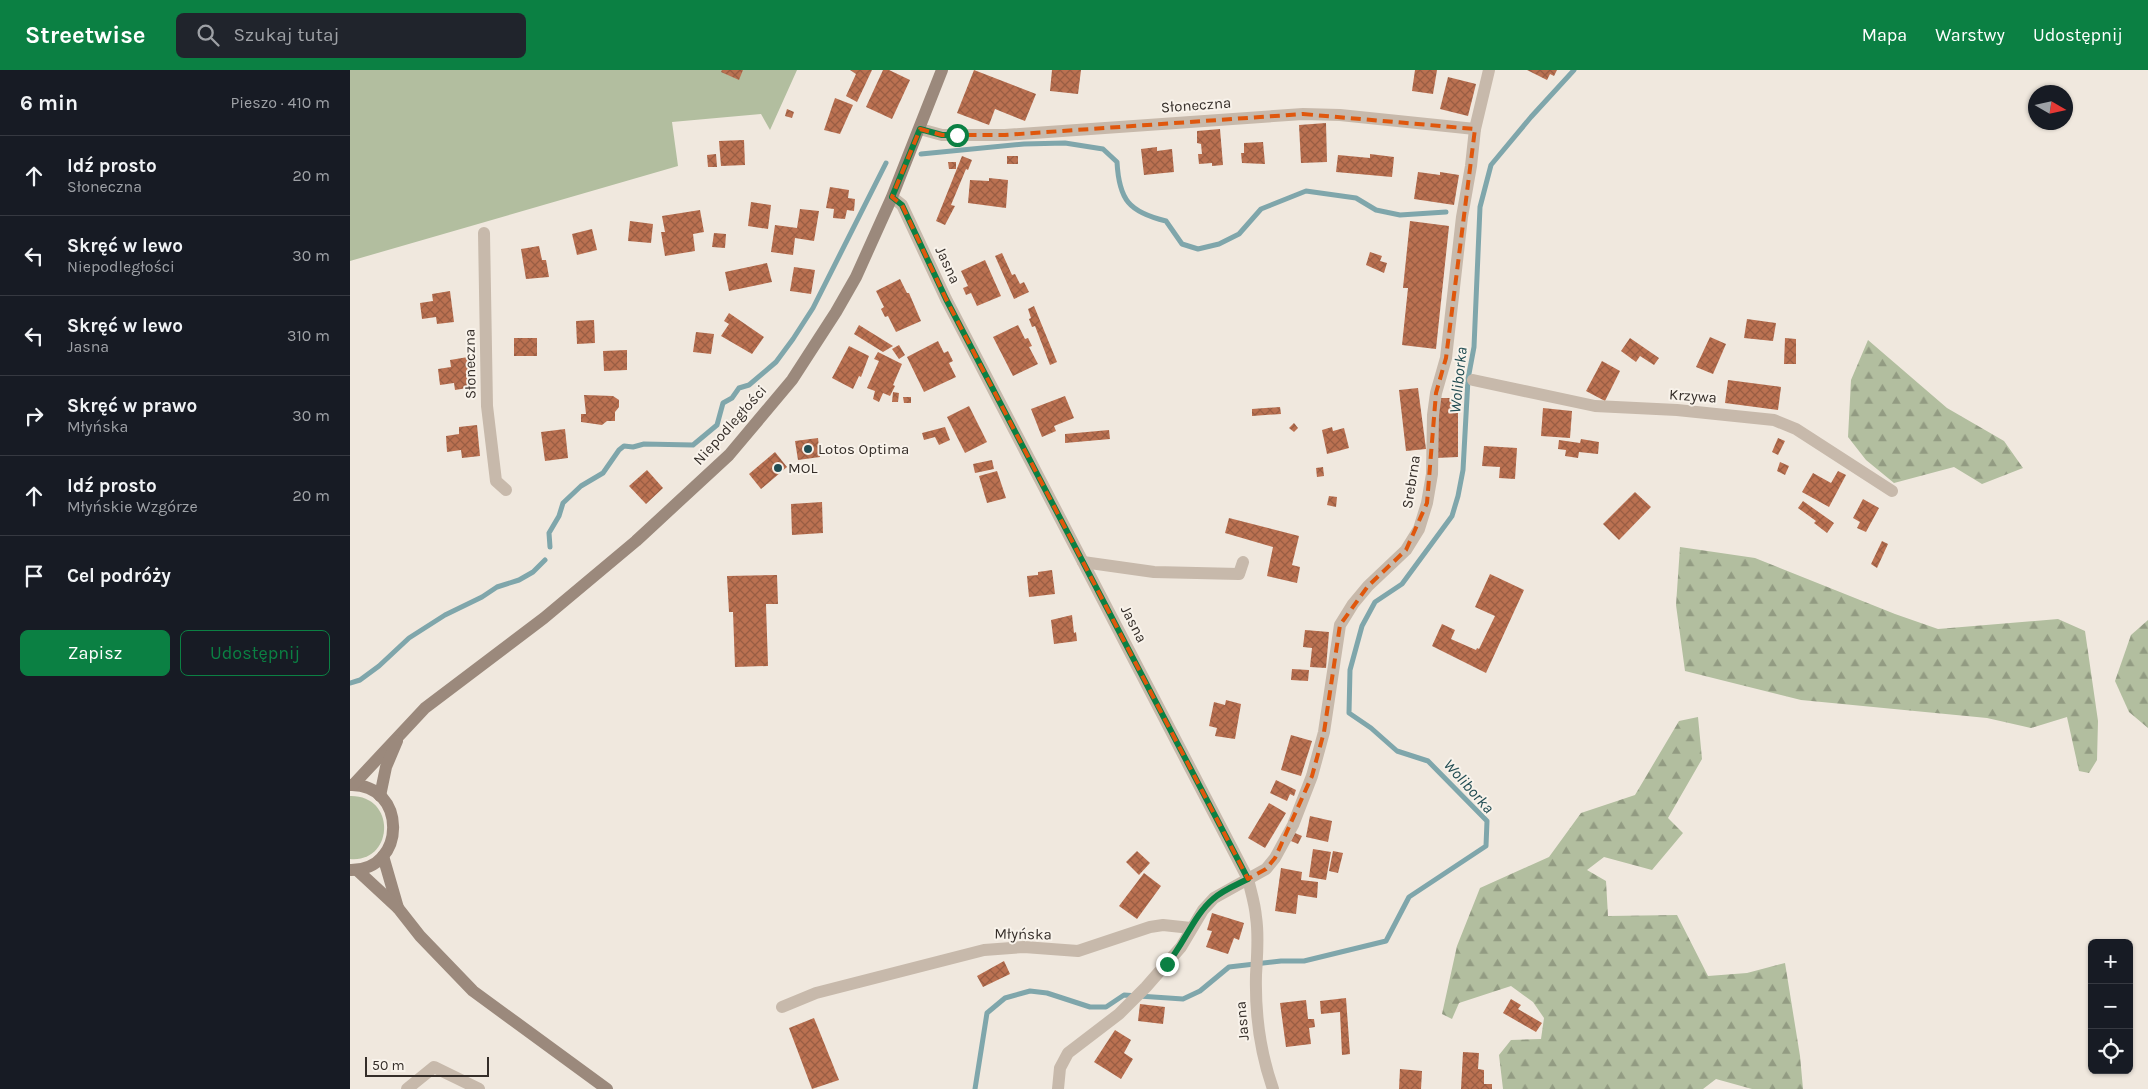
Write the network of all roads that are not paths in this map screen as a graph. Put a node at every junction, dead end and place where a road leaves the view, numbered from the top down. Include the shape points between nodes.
1 (942, 70) edge
2 (1489, 70) edge
3 (920, 129) junction
4 (1475, 130) junction
5 (892, 197) junction
6 (484, 233) dead end
7 (1473, 380) dead end
8 (506, 490) dead end
9 (1892, 492) dead end
10 (1083, 562) junction
11 (1243, 562) dead end
12 (401, 731) junction
13 (352, 785) edge
14 (380, 796) junction
15 (383, 856) junction
16 (353, 870) edge
17 (1248, 879) junction
18 (398, 908) junction
19 (1191, 928) junction
20 (782, 1007) dead end
21 (407, 1089) edge
22 (479, 1089) edge
23 (607, 1089) edge
24 (1058, 1089) edge
25 (1273, 1089) edge

1 - 3 street, Niepodległości
2 - 4 street, Srebrna
3 - 4 street, Słoneczna via 942,135 1005,134 1303,114
3 - 5 street, Niepodległości
4 - 17 street, Srebrna via 1446,358 1433,415 1432,474 1427,503 1419,529 1406,550 1368,586 1340,625 1324,732 1312,776 1293,825 1275,858 1266,869
5 - 10 street, Jasna via 902,205 946,299
5 - 12 street, Niepodległości via 856,277 815,346 792,380 729,455 636,541 503,651 448,689
6 - 8 street, Słoneczna via 488,406 496,481
7 - 9 street, Krzywa via 1595,406 1774,420 1796,429
10 - 11 street via 1154,572 1240,574
10 - 17 street, Jasna
12 - 13 street, Niepodległości
12 - 14 street, Niepodległości via 386,767
13 - 14 street via 372,790
14 - 15 street via 393,818 394,832
15 - 16 street via 376,863
15 - 18 street
16 - 18 street
17 - 19 street via 1214,898
17 - 25 street, Jasna via 1256,916 1258,1032
18 - 23 street via 473,991
19 - 20 street, Młyńska via 1150,927 1078,951 1024,947 984,950 816,993
19 - 24 street via 1181,947 1146,987 1068,1053 1060,1068
21 - 22 street via 434,1067

